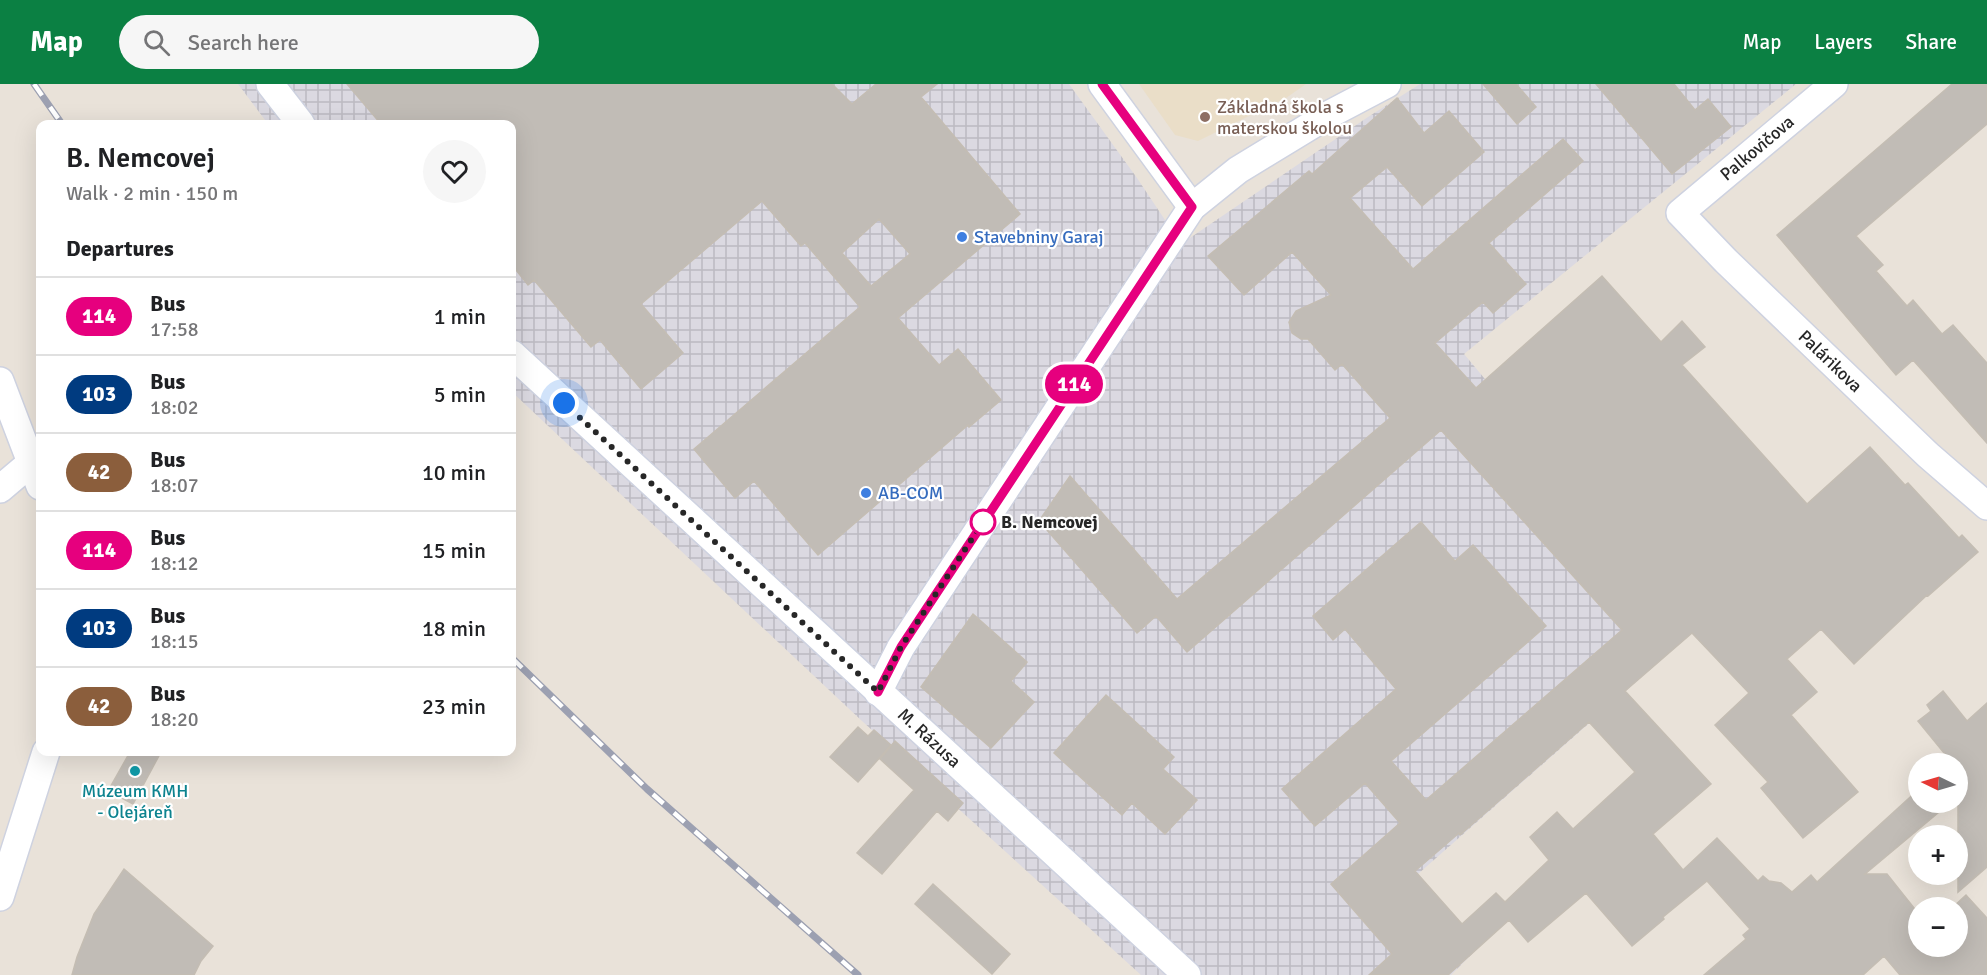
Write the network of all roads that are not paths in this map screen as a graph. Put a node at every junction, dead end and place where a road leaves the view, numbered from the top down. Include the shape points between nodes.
1 (270, 84) edge
2 (1102, 84) edge
3 (1387, 84) edge
4 (1834, 84) edge
5 (298, 120) edge
6 (1192, 207) junction
7 (1680, 213) joint
8 (516, 358) edge
9 (0, 381) edge
10 (36, 471) edge
11 (36, 473) edge
12 (0, 489) edge
13 (1987, 506) edge
14 (878, 692) junction
15 (45, 756) edge
16 (0, 897) edge
17 (1187, 975) edge

1 - 5 street
2 - 6 street
3 - 6 street via 1238,170
4 - 7 street, Palkovičova
6 - 14 street via 901,647
7 - 13 street, Palárikova via 1928,455
8 - 14 street, M. Rázusa
9 - 10 street
11 - 12 street
14 - 17 street, M. Rázusa
15 - 16 street

